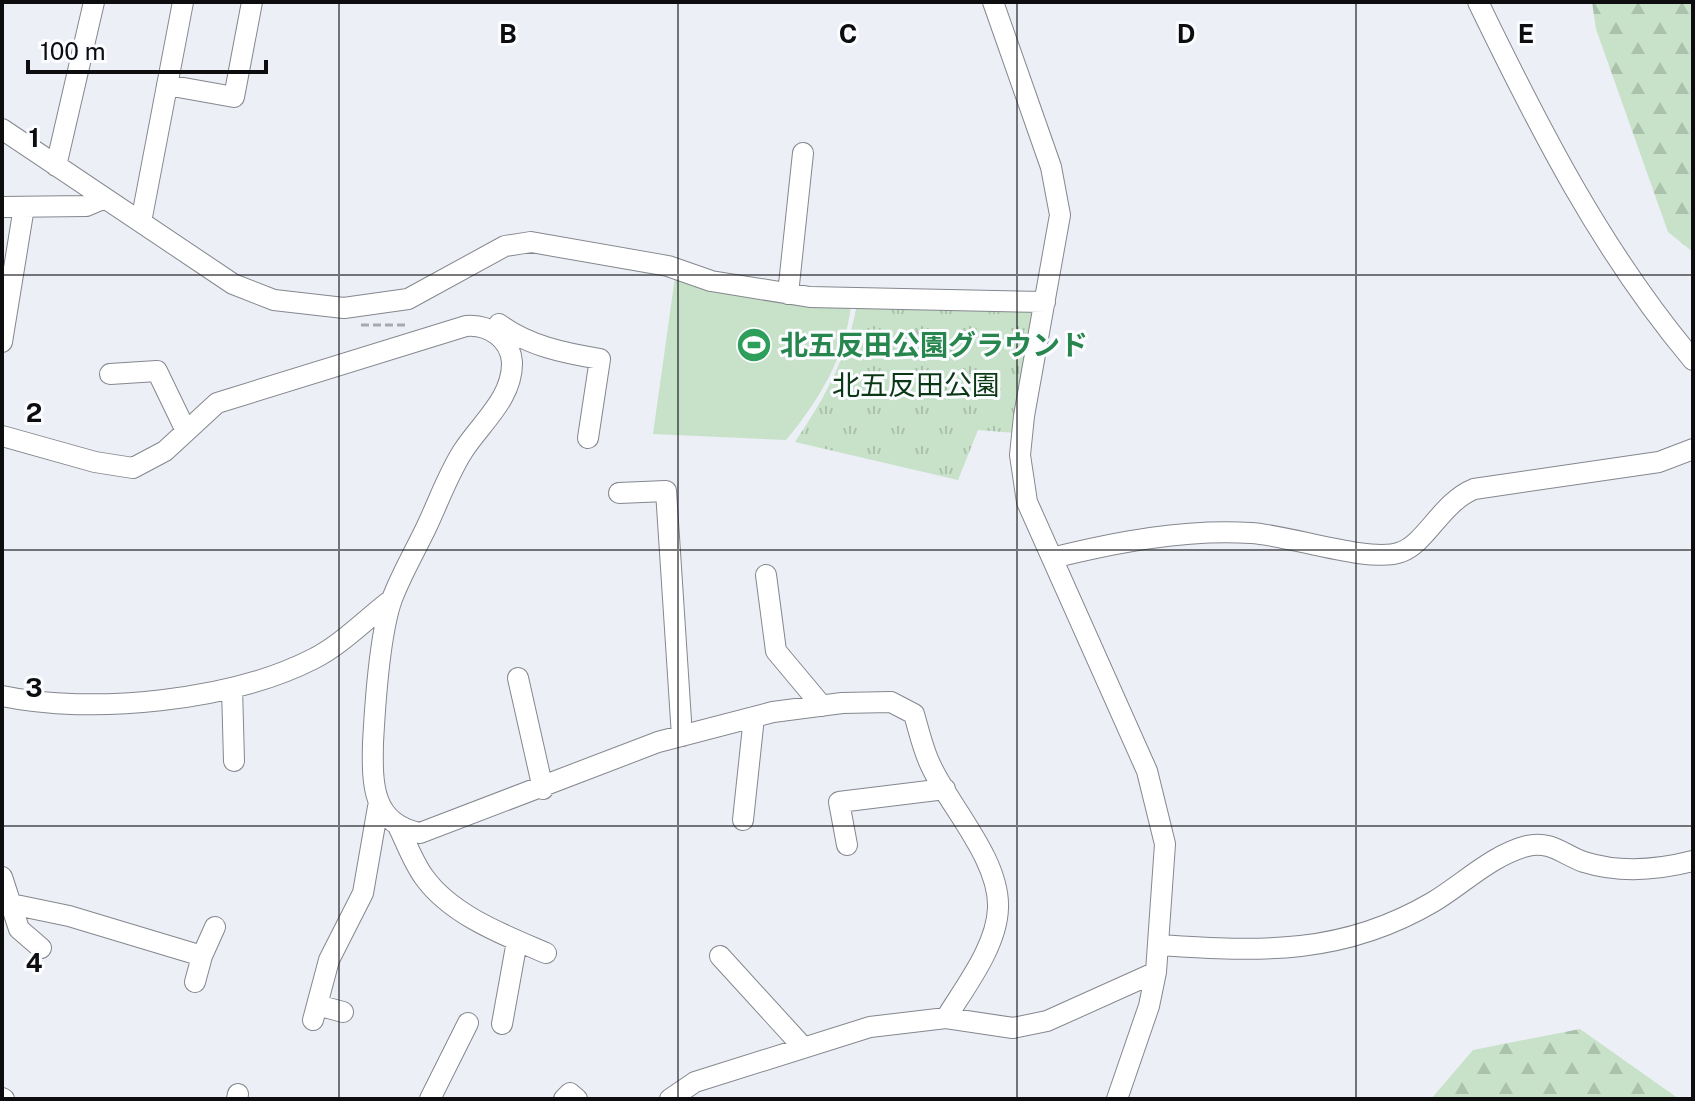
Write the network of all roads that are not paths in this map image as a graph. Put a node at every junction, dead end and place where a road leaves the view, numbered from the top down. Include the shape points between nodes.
1 (94, 2) edge
2 (183, 2) edge
3 (252, 2) edge
4 (993, 2) edge
5 (1478, 2) edge
6 (167, 85) junction
7 (2, 129) edge
8 (803, 153) dead end
9 (56, 166) junction
10 (105, 198) junction
11 (2, 207) edge
12 (24, 207) junction
13 (141, 222) junction
14 (788, 294) junction
15 (1045, 302) junction
16 (472, 326) junction
17 (2, 342) edge
18 (1693, 360) edge
19 (110, 374) dead end
20 (186, 431) junction
21 (2, 436) edge
22 (588, 438) dead end
23 (1693, 449) edge
24 (619, 493) dead end
25 (1052, 558) junction
26 (766, 575) dead end
27 (391, 600) junction
28 (518, 678) dead end
29 (232, 688) junction
30 (2, 696) edge
31 (822, 706) junction
32 (754, 717) junction
33 (682, 736) junction
34 (234, 761) dead end
35 (543, 789) junction
36 (945, 789) junction
37 (378, 807) junction
38 (743, 820) dead end
39 (398, 826) junction
40 (847, 845) dead end
41 (1693, 861) edge
42 (2, 877) edge
43 (11, 904) junction
44 (215, 927) dead end
45 (517, 941) junction
46 (1160, 945) junction
47 (41, 948) dead end
48 (546, 953) dead end
49 (202, 956) junction
50 (720, 956) dead end
51 (1156, 972) junction
52 (195, 982) dead end
53 (343, 1012) dead end
54 (946, 1018) junction
55 (468, 1023) dead end
56 (502, 1024) dead end
57 (803, 1047) junction
58 (430, 1099) edge
59 (564, 1099) edge
60 (577, 1099) edge
61 (670, 1099) edge
62 (1117, 1099) edge

1 - 9 street
2 - 6 street
3 - 6 street via 234,97
4 - 15 street via 1056,189 1060,215
5 - 18 street via 1540,130 1607,243
6 - 13 street
7 - 9 street
8 - 14 street
9 - 10 street
10 - 12 street via 86,206
10 - 13 street
11 - 12 street
12 - 17 street
13 - 14 street via 233,284 274,300 344,308 408,299 505,246 531,242
14 - 15 street
15 - 25 street via 1020,455 1027,502
16 - 20 street via 217,403
16 - 22 street via 475,319 495,321 539,345 600,359
16 - 27 street via 497,334 508,347 512,364 503,398 462,452
19 - 20 street via 157,371
20 - 21 street via 165,451 133,468
23 - 25 street via 1659,462 1474,489 1457,496 1402,552 1373,555 1251,533 1126,539
24 - 33 street via 666,491
25 - 46 street via 1147,771 1157,805 1165,844
26 - 31 street via 776,651
27 - 29 street via 316,658
27 - 37 street via 375,703 373,786
28 - 35 street
29 - 30 street via 151,700 47,706
29 - 34 street
31 - 32 street
31 - 36 street via 891,702 914,714 930,765
32 - 33 street
32 - 38 street
33 - 35 street
35 - 39 street via 420,833
36 - 40 street via 839,802
36 - 54 street via 993,879 998,908 991,937
37 - 39 street
37 - 53 street via 363,893 329,960 315,1012
39 - 45 street via 423,875 444,900
41 - 46 street via 1632,870 1583,862 1559,847 1530,845 1504,855 1431,903 1328,945 1235,950
42 - 43 street
43 - 47 street via 19,929
43 - 49 street
44 - 49 street
45 - 48 street
45 - 56 street
46 - 51 street
49 - 52 street
50 - 57 street
51 - 54 street via 1047,1021 1013,1028
51 - 62 street
54 - 57 street via 870,1027
55 - 58 street
57 - 61 street via 695,1082
59 - 60 street via 570,1093

